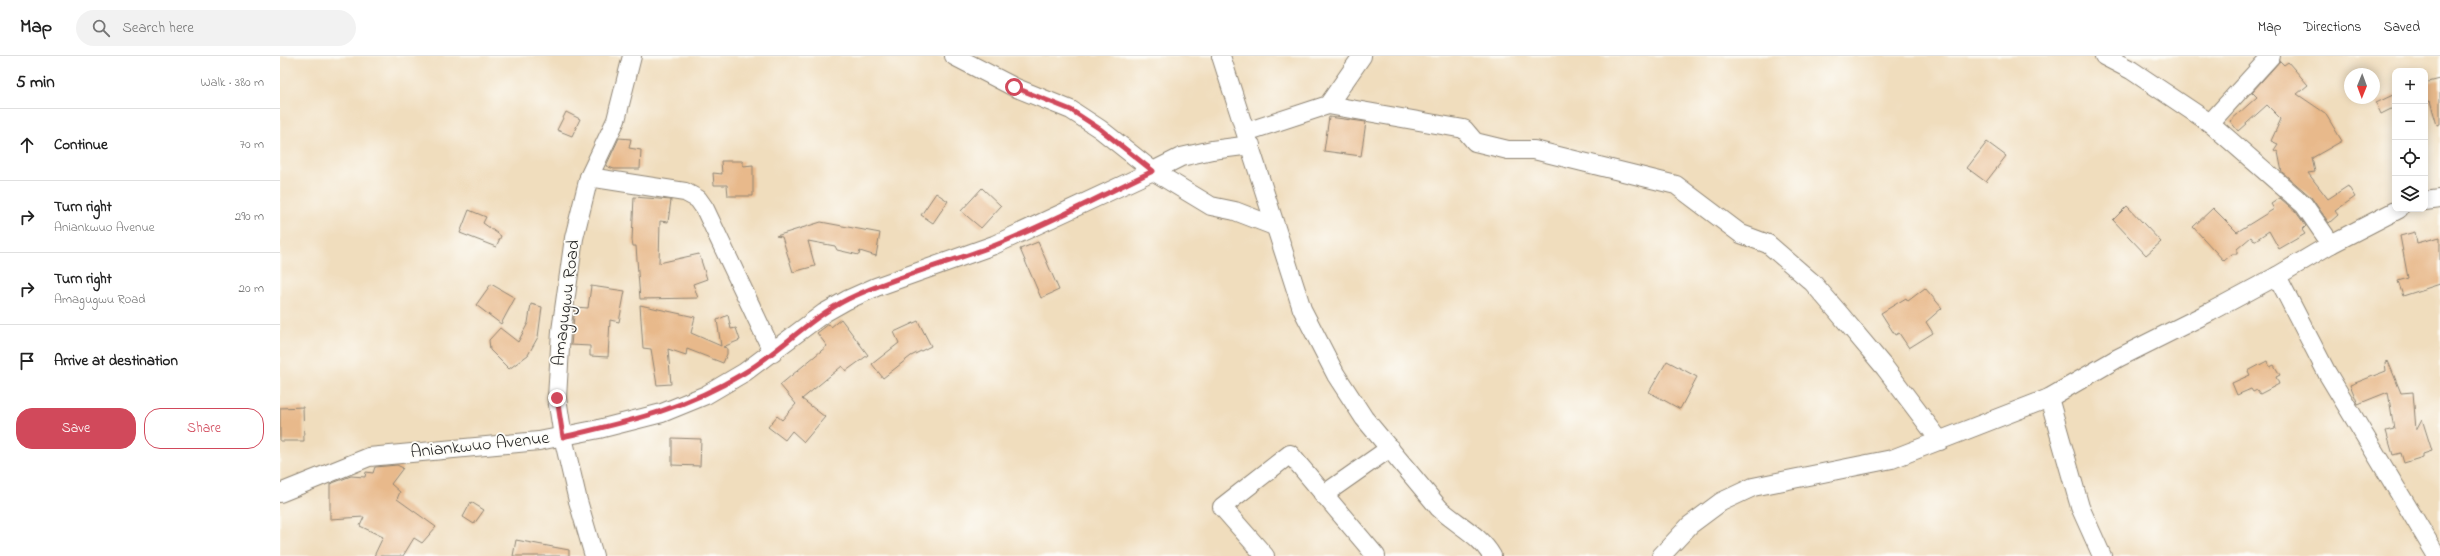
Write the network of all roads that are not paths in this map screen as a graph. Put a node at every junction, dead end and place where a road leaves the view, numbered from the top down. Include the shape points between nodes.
1 (632, 56) edge
2 (954, 56) edge
3 (1221, 56) edge
4 (1362, 56) edge
5 (2104, 56) edge
6 (2271, 56) edge
7 (1328, 105) junction
8 (2210, 123) junction
9 (1248, 139) junction
10 (1153, 171) junction
11 (589, 177) junction
12 (2440, 199) edge
13 (2428, 201) edge
14 (2393, 212) edge
15 (1274, 226) junction
16 (2331, 244) junction
17 (2277, 276) junction
18 (773, 353) junction
19 (2049, 398) junction
20 (563, 437) junction
21 (1940, 440) junction
22 (1390, 448) junction
23 (280, 493) edge
24 (1323, 495) junction
25 (594, 556) edge
26 (1266, 556) edge
27 (1376, 556) edge
28 (1492, 556) edge
29 (1661, 556) edge
30 (2102, 556) edge
31 (2437, 556) edge

1 - 11 street, Amagugwu Road via 616,120
2 - 10 street via 1044,101 1071,110 1100,129
3 - 9 street
4 - 7 street
5 - 8 street via 2167,93
6 - 8 street
7 - 9 street, Aniankwuo Avenue
7 - 21 street via 1464,129 1475,142 1508,150 1534,150 1676,185 1741,234 1768,244 1813,283 1862,340
8 - 16 street via 2304,205
9 - 10 street, Aniankwuo Avenue via 1181,156
9 - 15 street
10 - 15 street via 1211,206 1235,211
10 - 18 street, Aniankwuo Avenue via 994,245 876,287 847,300 824,313
11 - 18 street via 685,192 698,199
11 - 20 street, Amagugwu Road via 574,238 561,331 557,398
12 - 13 street
14 - 16 street
15 - 22 street via 1302,309 1319,346 1364,418
16 - 17 street
17 - 19 street via 2118,358
17 - 31 street via 2327,373
18 - 20 street, Aniankwuo Avenue via 706,395 662,413
19 - 21 street
19 - 30 street via 2080,507
20 - 23 street, Aniankwuo Avenue via 497,447 369,457
20 - 25 street, Amagugwu Road
21 - 29 street via 1892,459 1753,487 1721,502 1690,525
22 - 24 street
22 - 28 street via 1439,508 1473,533 1485,544
24 - 26 street via 1290,454 1222,507
24 - 27 street

